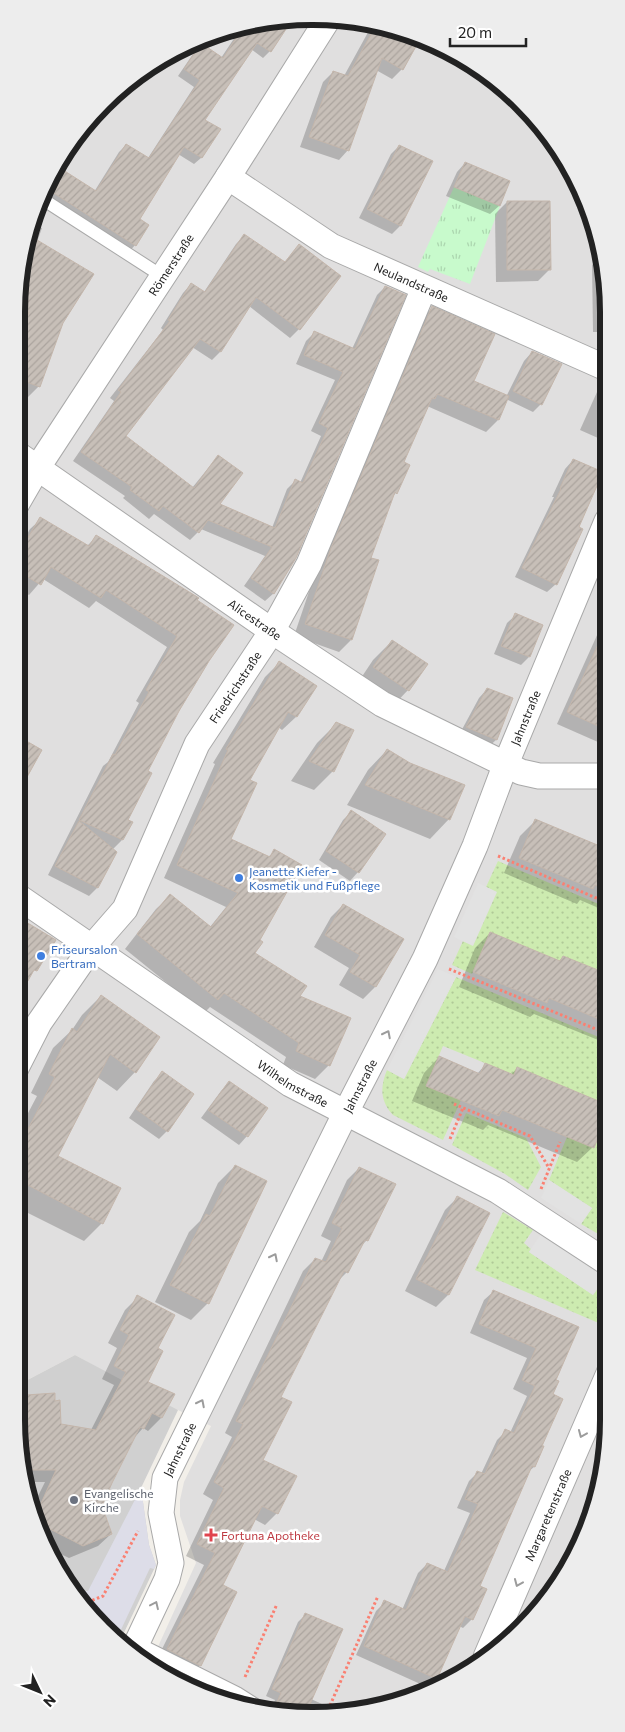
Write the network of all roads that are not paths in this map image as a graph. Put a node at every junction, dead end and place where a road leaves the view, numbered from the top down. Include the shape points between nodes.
1 (324, 26) edge
2 (228, 177) junction
3 (47, 202) edge
4 (162, 276) junction
5 (424, 288) junction
6 (600, 365) edge
7 (25, 459) edge
8 (38, 467) junction
9 (25, 489) edge
10 (600, 538) edge
11 (272, 631) junction
12 (505, 766) junction
13 (600, 776) edge
14 (25, 901) edge
15 (91, 948) junction
16 (25, 1050) edge
17 (346, 1112) junction
18 (600, 1258) edge
19 (600, 1394) edge
20 (491, 1645) edge
21 (135, 1646) edge
22 (246, 1699) edge

1 - 2 street, Römerstraße
2 - 4 street, Römerstraße
2 - 5 street, Neulandstraße via 331,246
3 - 4 lane
4 - 8 street, Römerstraße
5 - 6 street, Neulandstraße
5 - 11 street, Friedrichstraße via 309,564
7 - 8 street, Alicestraße
8 - 9 street, Römerstraße
8 - 11 street, Alicestraße
10 - 12 street, Jahnstraße
11 - 12 street, Alicestraße via 382,704
11 - 15 street, Friedrichstraße via 197,744 125,909
12 - 13 street, Alicestraße via 539,776
17 -> 12 street, Jahnstraße via 425,959 475,846
14 - 15 street, Wilhelmstraße
15 - 16 street, Friedrichstraße via 39,1023
15 - 17 street, Wilhelmstraße via 290,1084
17 - 18 street, Wilhelmstraße via 498,1191
21 -> 17 street, Jahnstraße via 167,1579 171,1563 161,1512 165,1478
19 -> 20 street, Margaretenstraße
21 - 22 lane

